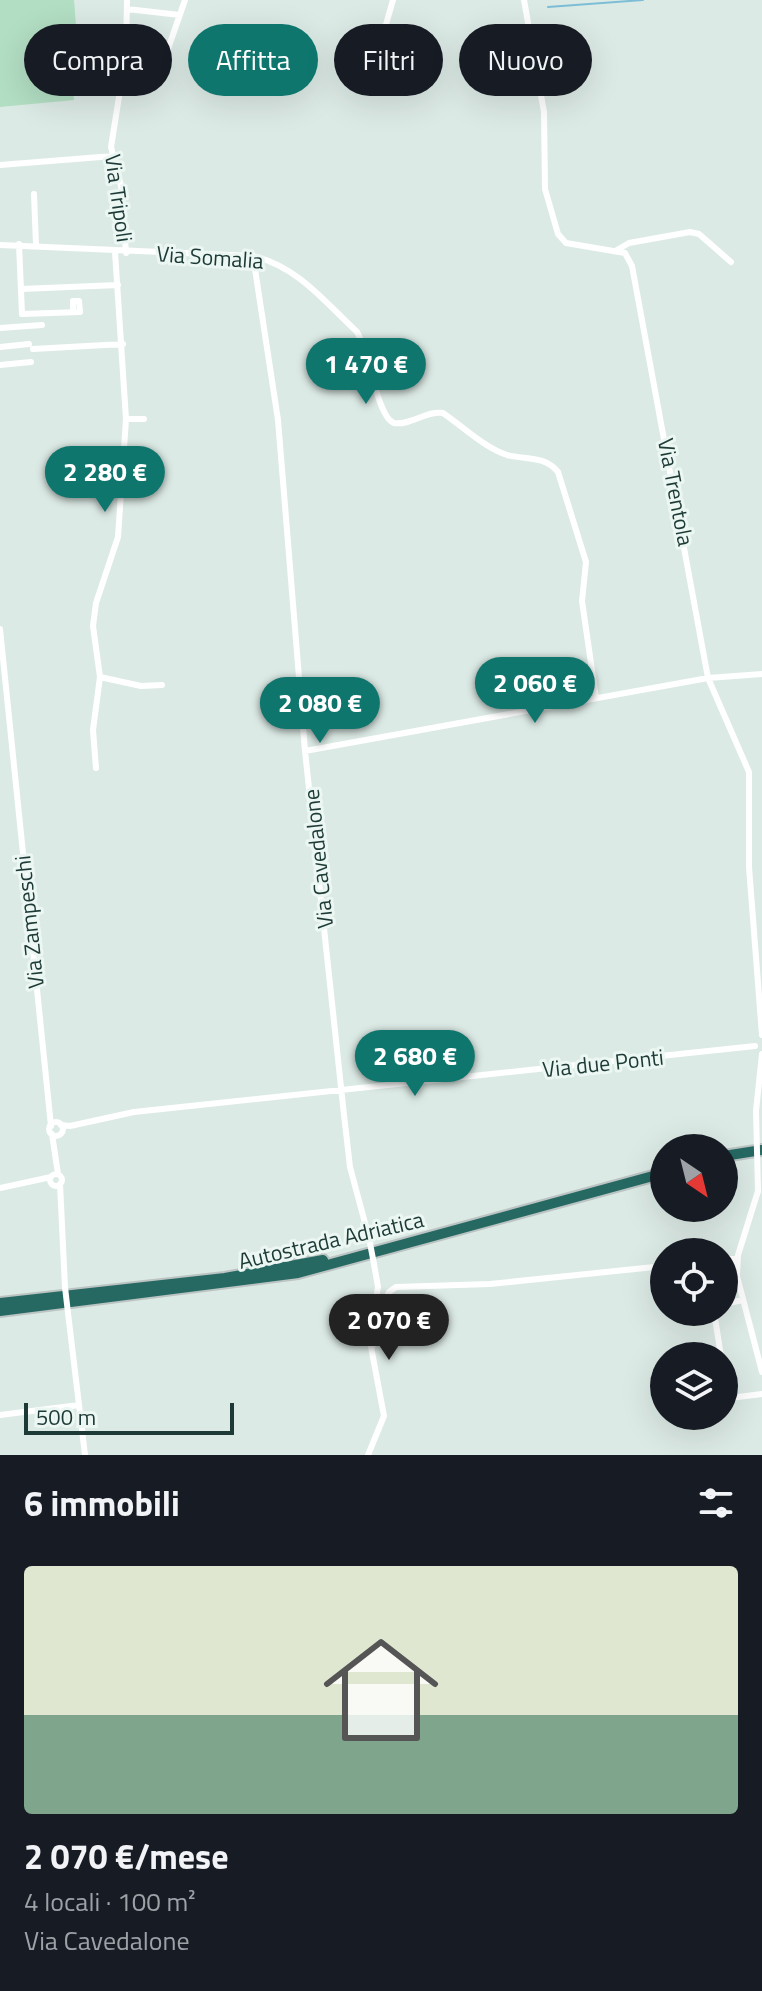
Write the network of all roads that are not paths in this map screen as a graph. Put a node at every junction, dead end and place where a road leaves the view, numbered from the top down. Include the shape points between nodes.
1 (127, 0) edge
2 (185, 0) edge
3 (393, 0) edge
4 (524, 0) edge
5 (127, 9) junction
6 (180, 15) junction
7 (126, 24) edge
8 (386, 24) edge
9 (172, 38) edge
10 (119, 96) edge
11 (113, 156) junction
12 (0, 165) edge
13 (34, 194) dead end
14 (19, 244) junction
15 (0, 245) edge
16 (36, 245) junction
17 (617, 250) junction
18 (115, 252) junction
19 (126, 253) junction
20 (253, 256) junction
21 (731, 262) dead end
22 (118, 285) junction
23 (21, 289) junction
24 (73, 312) dead end
25 (42, 325) dead end
26 (0, 328) edge
27 (123, 344) junction
28 (0, 347) edge
29 (31, 362) dead end
30 (0, 365) edge
31 (126, 419) junction
32 (144, 419) dead end
33 (123, 486) junction
34 (108, 497) dead end
35 (0, 629) edge
36 (762, 674) edge
37 (100, 677) junction
38 (708, 678) junction
39 (162, 685) dead end
40 (596, 698) junction
41 (305, 751) junction
42 (96, 768) dead end
43 (762, 1036) edge
44 (755, 1046) junction
45 (762, 1054) edge
46 (344, 1091) junction
47 (55, 1130) junction
48 (762, 1153) edge
49 (738, 1157) edge
50 (650, 1174) edge
51 (650, 1174) edge
52 (55, 1178) junction
53 (0, 1188) edge
54 (650, 1267) edge
55 (738, 1268) joint
56 (743, 1300) junction
57 (738, 1301) edge
58 (0, 1303) edge
59 (0, 1311) edge
60 (371, 1347) junction
61 (762, 1372) edge
62 (762, 1394) edge
63 (738, 1397) edge
64 (79, 1405) junction
65 (0, 1415) edge
66 (85, 1455) edge
67 (368, 1455) edge

1 - 5 street, Via Tripoli
2 - 6 street
3 - 8 street
4 - 17 street via 544,112 542,169 558,234 566,243
5 - 6 street
5 - 7 street, Via Tripoli
6 - 9 street
10 - 11 street, Via Tripoli
11 - 12 street
11 - 19 street, Via Tripoli
13 - 16 street
14 - 15 street, Via Somalia
14 - 16 street, Via Somalia
14 - 23 street
16 - 18 street, Via Somalia
17 - 21 street via 690,232
17 - 38 street, Via Trentola via 632,266
18 - 19 street, Via Somalia
18 - 22 street
19 - 20 street, Via Somalia
20 - 40 street, Via Somalia via 294,271 357,332 384,414 392,422 443,413 504,454 544,460 558,472 586,562 582,601
20 - 41 street, Via Cavedalone via 278,420
22 - 23 street
22 - 27 street
23 - 24 street via 22,314
25 - 26 street
27 - 28 street
27 - 31 street
29 - 30 street
31 - 32 street
31 - 33 street
33 - 34 street via 99,487 99,497
33 - 37 street via 118,537 93,626
35 - 47 street, Via Zampeschi
36 - 38 street
37 - 39 street
37 - 42 street via 93,730
38 - 40 street
38 - 43 street, Via Trentola via 749,772 749,867
40 - 41 street
41 - 46 street, Via Cavedalone
43 - 44 street
44 - 45 street
44 - 46 street, Via due Ponti
45 - 55 street, bridge via 756,1111 758,1191
46 - 47 street, Via due Ponti via 134,1112
46 - 60 street, Via Cavedalone, bridge via 350,1167 378,1287
47 - 52 street, Via Zampeschi
48 - 49 highway
50 - 58 highway, Autostrada Adriatica via 315,1262 225,1278
51 - 59 highway, Autostrada Adriatica via 298,1273
52 - 53 street
52 - 64 street, Via Zampeschi, bridge
54 - 60 street via 393,1288
55 - 56 street
56 - 57 street
56 - 61 street
60 - 67 street, Via Cavedalone via 384,1416
62 - 63 street
64 - 65 street
64 - 66 street, Via Zampeschi

